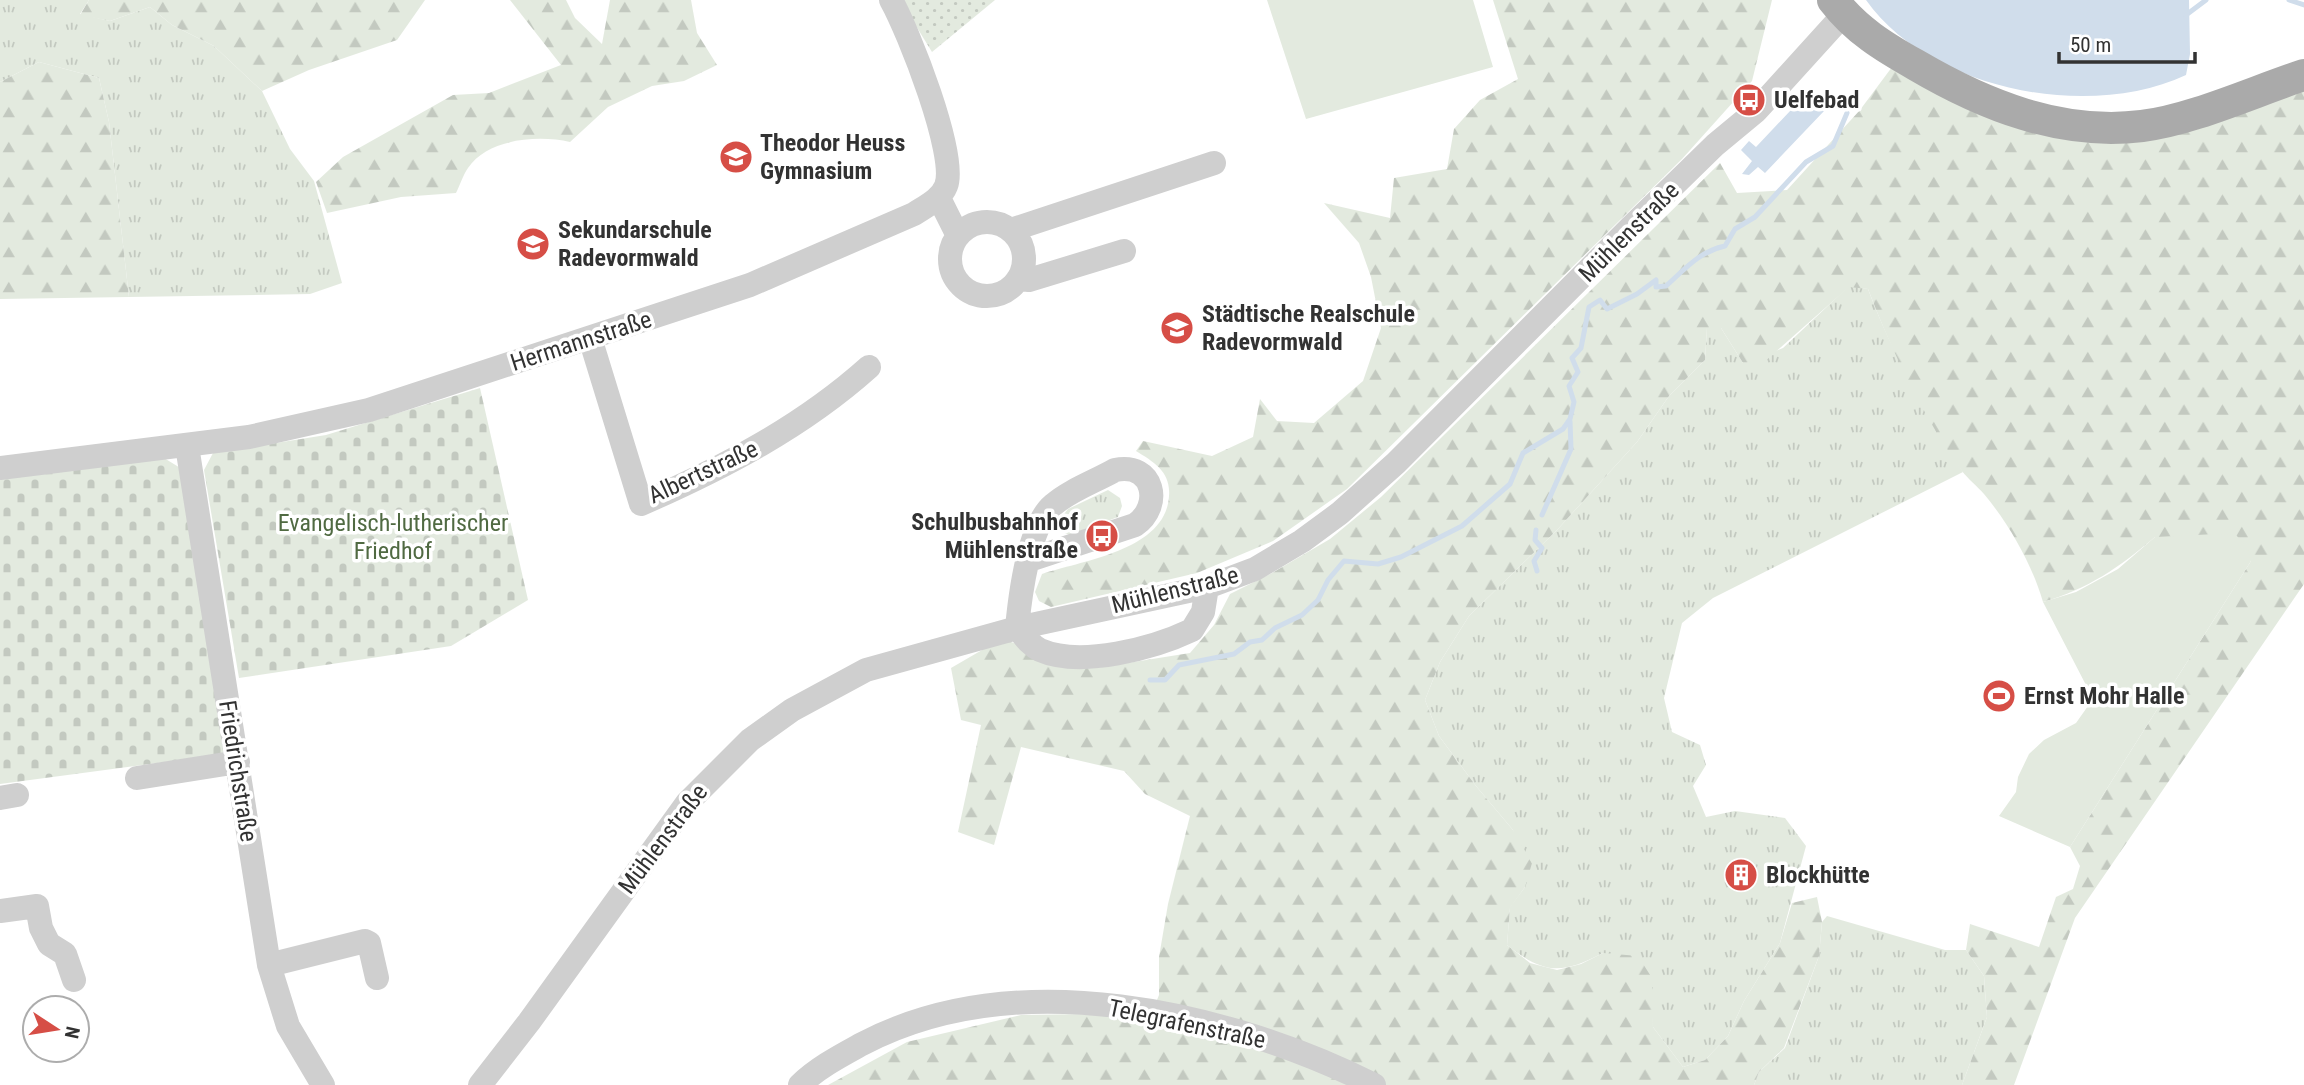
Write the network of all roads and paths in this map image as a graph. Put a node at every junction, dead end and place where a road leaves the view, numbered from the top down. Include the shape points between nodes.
1 (891, 0) edge
2 (1839, 7) edge
3 (2304, 75) edge
4 (1214, 163) dead end
5 (939, 198) junction
6 (1010, 230) junction
7 (958, 236) junction
8 (1124, 251) dead end
9 (1018, 279) junction
10 (590, 338) junction
11 (869, 367) dead end
12 (187, 446) junction
13 (0, 468) edge
14 (1029, 560) junction
15 (1207, 587) junction
16 (1017, 628) junction
17 (238, 762) junction
18 (137, 778) dead end
19 (0, 911) edge
20 (269, 965) junction
21 (377, 978) dead end
22 (74, 980) dead end
23 (323, 1085) edge
24 (480, 1085) edge
25 (800, 1085) edge
26 (1374, 1085) edge

1 - 5 street via 914,49 949,163 946,188
2 - 3 main road via 1879,44 1963,91 2010,110 2083,127 2144,126
2 - 15 street, Mühlenstraße via 1756,111 1715,145 1395,463 1340,513 1255,569
4 - 6 street
5 - 7 street
5 - 10 street, Hermannstraße via 914,214 750,285
6 - 7 street via 982,222
6 - 9 street via 1023,249
7 - 9 street via 950,264 966,290 980,296 996,295
8 - 9 street via 1029,280
10 - 11 street, Albertstraße via 640,504 790,428
10 - 12 street, Hermannstraße via 358,413
12 - 13 street, Hermannstraße
12 - 17 street, Friedrichstraße
14 - 14 street via 1147,517 1152,500 1143,474 1126,468 1115,470 1055,503 1043,515
14 - 16 street
15 - 16 street, Mühlenstraße
15 - 16 street via 1203,612 1192,630 1131,650 1087,657 1051,652 1030,643
16 - 24 street, Mühlenstraße via 866,670 792,710 750,740 687,803
17 - 18 street
17 - 20 street, Friedrichstraße
19 - 22 street via 37,906 41,928 50,944 65,954
20 - 21 street via 365,941
20 - 23 street, Friedrichstraße via 288,1026
25 - 26 street, Telegrafenstraße via 874,1038 934,1017 972,1008 1076,1003 1159,1013 1224,1028 1300,1052

